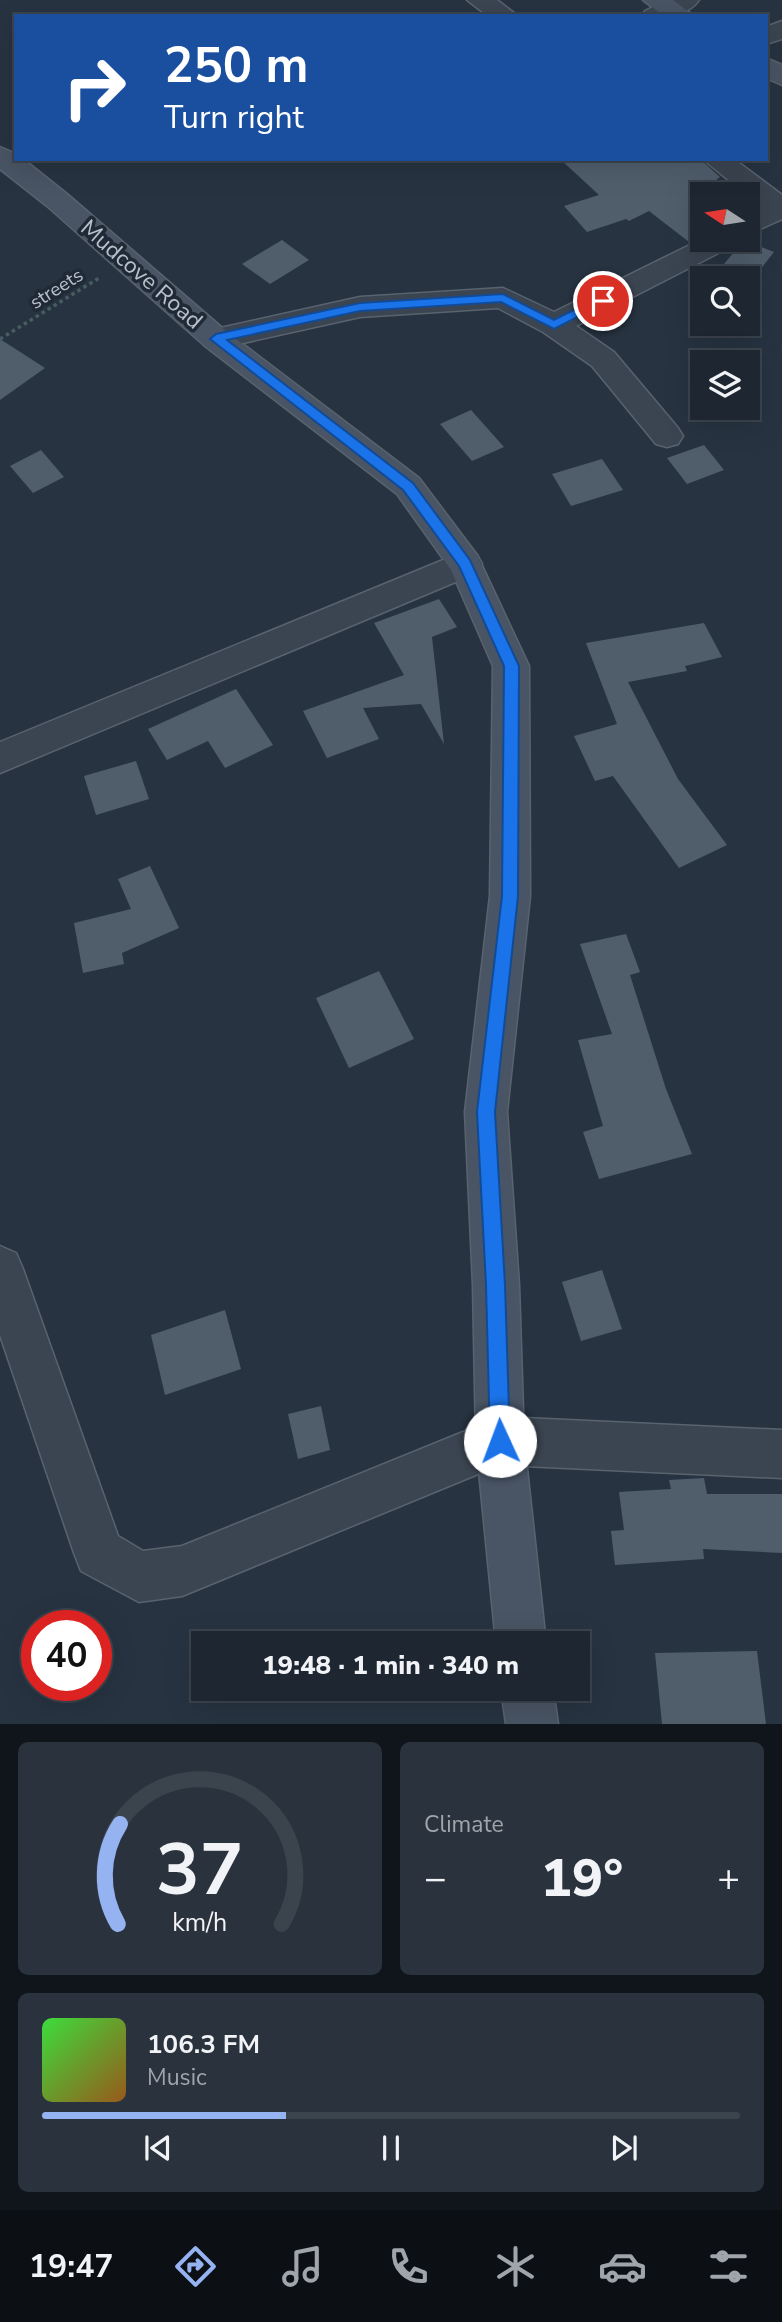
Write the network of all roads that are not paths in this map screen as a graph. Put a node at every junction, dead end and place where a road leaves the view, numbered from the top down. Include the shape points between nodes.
1 (479, 0) edge
2 (503, 14) edge
3 (0, 155) edge
4 (719, 161) edge
5 (747, 182) edge
6 (760, 192) edge
7 (760, 219) edge
8 (698, 252) edge
9 (554, 325) junction
10 (216, 339) junction
11 (667, 436) dead end
12 (465, 564) junction
13 (0, 758) edge
14 (0, 1269) edge
15 (500, 1441) junction
16 (782, 1454) edge
17 (519, 1631) edge
18 (529, 1701) edge
19 (532, 1724) edge

1 - 2 street
3 - 10 street, Mudcove Road
4 - 5 street
6 - 7 street via 781,208
8 - 9 street
9 - 10 street via 503,298 360,307
9 - 11 street via 603,359
10 - 12 street, Mudcove Road via 408,486
12 - 13 street
12 - 15 street, Mudcove Road via 511,666 510,896 486,1112
14 - 15 street via 99,1553 139,1577 182,1571
15 - 16 street
15 - 17 street, Mudcove Road
18 - 19 street

